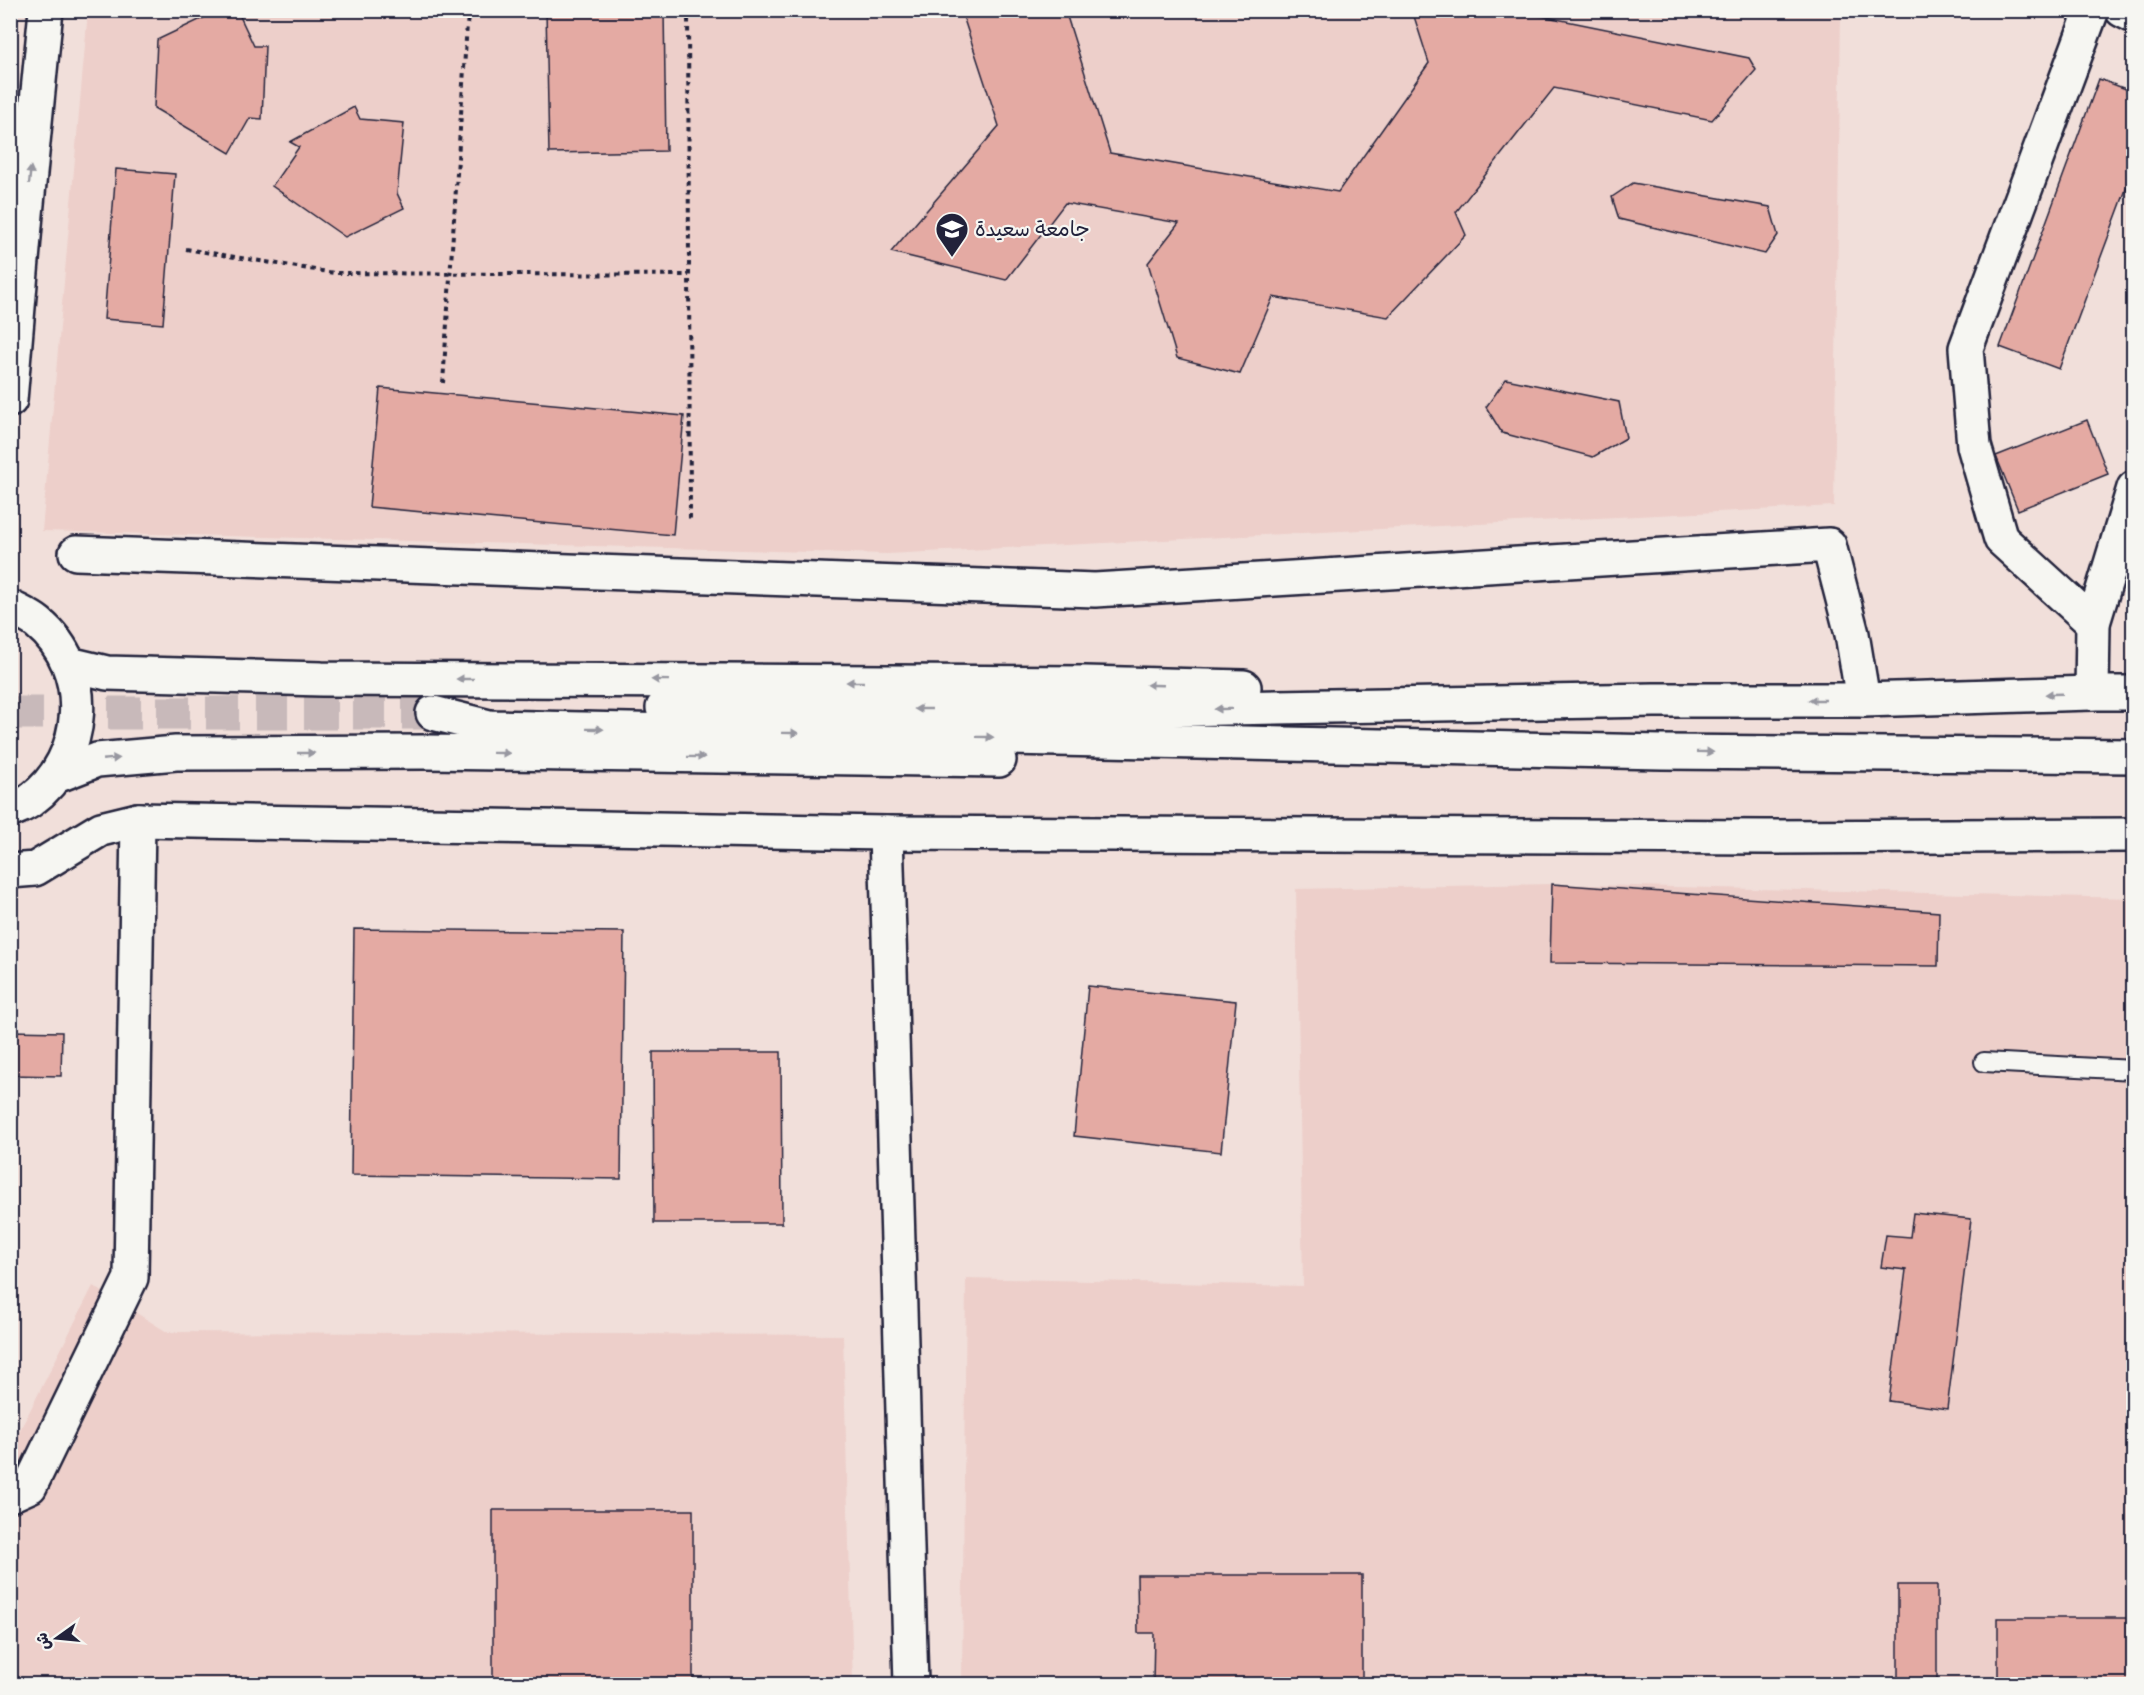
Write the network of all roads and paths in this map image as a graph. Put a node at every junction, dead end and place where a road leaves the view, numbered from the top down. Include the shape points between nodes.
1 (46, 10) edge
2 (470, 10) edge
3 (688, 10) edge
4 (2092, 10) edge
5 (2121, 10) edge
6 (2133, 16) edge
7 (186, 249) dead end
8 (450, 274) junction
9 (689, 275) junction
10 (14, 323) edge
11 (442, 383) dead end
12 (10, 400) edge
13 (2133, 488) edge
14 (690, 520) dead end
15 (76, 553) dead end
16 (10, 581) edge
17 (24, 615) edge
18 (2092, 623) junction
19 (69, 664) junction
20 (2092, 693) junction
21 (2133, 693) edge
22 (1654, 700) junction
23 (1863, 700) junction
24 (1662, 752) junction
25 (2133, 756) edge
26 (56, 776) junction
27 (10, 811) edge
28 (138, 820) junction
29 (886, 833) junction
30 (2133, 835) edge
31 (10, 871) edge
32 (1984, 1062) dead end
33 (2133, 1070) edge
34 (10, 1494) edge
35 (911, 1684) edge

10 -> 1 main road
2 - 8 path
3 - 9 path
4 - 18 main road via 1966,348 1974,446 2001,538
5 - 6 main road
7 - 8 path via 334,273
8 - 9 path
8 - 11 path
9 - 14 path
10 - 12 main road
13 - 18 main road
15 - 23 main road via 1095,590 1829,545 1852,634
16 - 17 main road
17 - 19 main road via 56,642
18 - 20 main road
22 -> 19 main road via 1085,683 274,677 107,673
19 - 26 main road via 77,722 70,750
20 - 21 main road
20 -> 23 main road
23 -> 22 main road
22 -> 24 main road via 1123,711 490,707 433,713 489,727
24 -> 25 main road
26 -> 24 main road via 97,760 176,753 428,752 1250,762 1465,761
26 - 27 main road via 31,801
28 - 29 main road
28 - 31 main road via 101,829 35,869
28 - 34 main road via 131,1278 30,1486
29 - 30 main road
29 - 35 main road
32 - 33 lane

